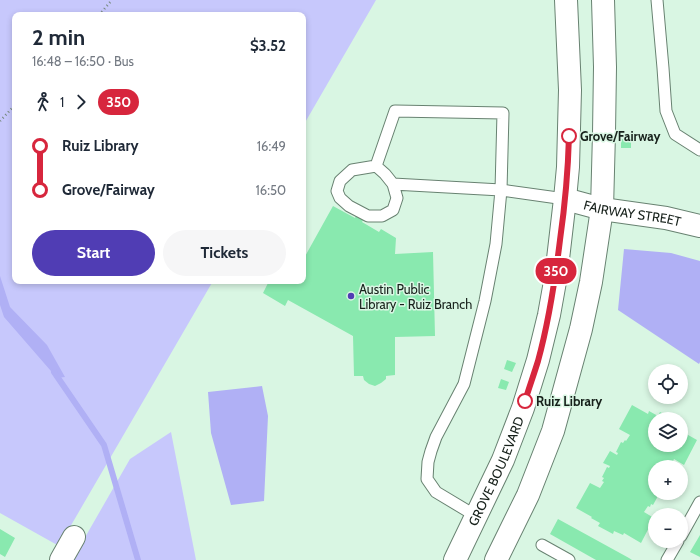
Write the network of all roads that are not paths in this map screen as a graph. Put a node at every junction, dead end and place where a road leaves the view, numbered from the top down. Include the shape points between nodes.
1 (566, 0) edge
2 (603, 0) edge
3 (657, 0) edge
4 (700, 150) edge
5 (376, 166) junction
6 (393, 184) junction
7 (501, 190) junction
8 (565, 199) junction
9 (602, 209) junction
10 (700, 226) edge
11 (700, 502) edge
12 (476, 516) junction
13 (688, 523) edge
14 (74, 537) dead end
15 (542, 545) dead end
16 (674, 548) edge
17 (62, 560) edge
18 (455, 560) edge
19 (496, 560) edge
20 (569, 560) edge
21 (667, 560) edge

1 - 8 street, GROVE BOULEVARD via 570,90
2 - 9 street via 605,67
3 - 4 lane via 666,111 675,134
5 - 6 lane
5 - 6 lane via 352,170 340,181 337,191 340,198 368,216 382,216 393,210 397,198
5 - 7 lane via 395,111 503,113
6 - 7 lane
7 - 8 lane
7 - 12 lane via 496,244 488,286 464,384 436,437 428,462 428,479 436,492
8 - 9 street, FAIRWAY STREET
8 - 12 street, GROVE BOULEVARD via 556,276 538,360 503,460
9 - 10 street, FAIRWAY STREET via 666,218
9 - 19 street via 581,329 553,431 528,495
11 - 13 lane
12 - 18 street, GROVE BOULEVARD
14 - 17 street
15 - 20 lane
16 - 21 lane

